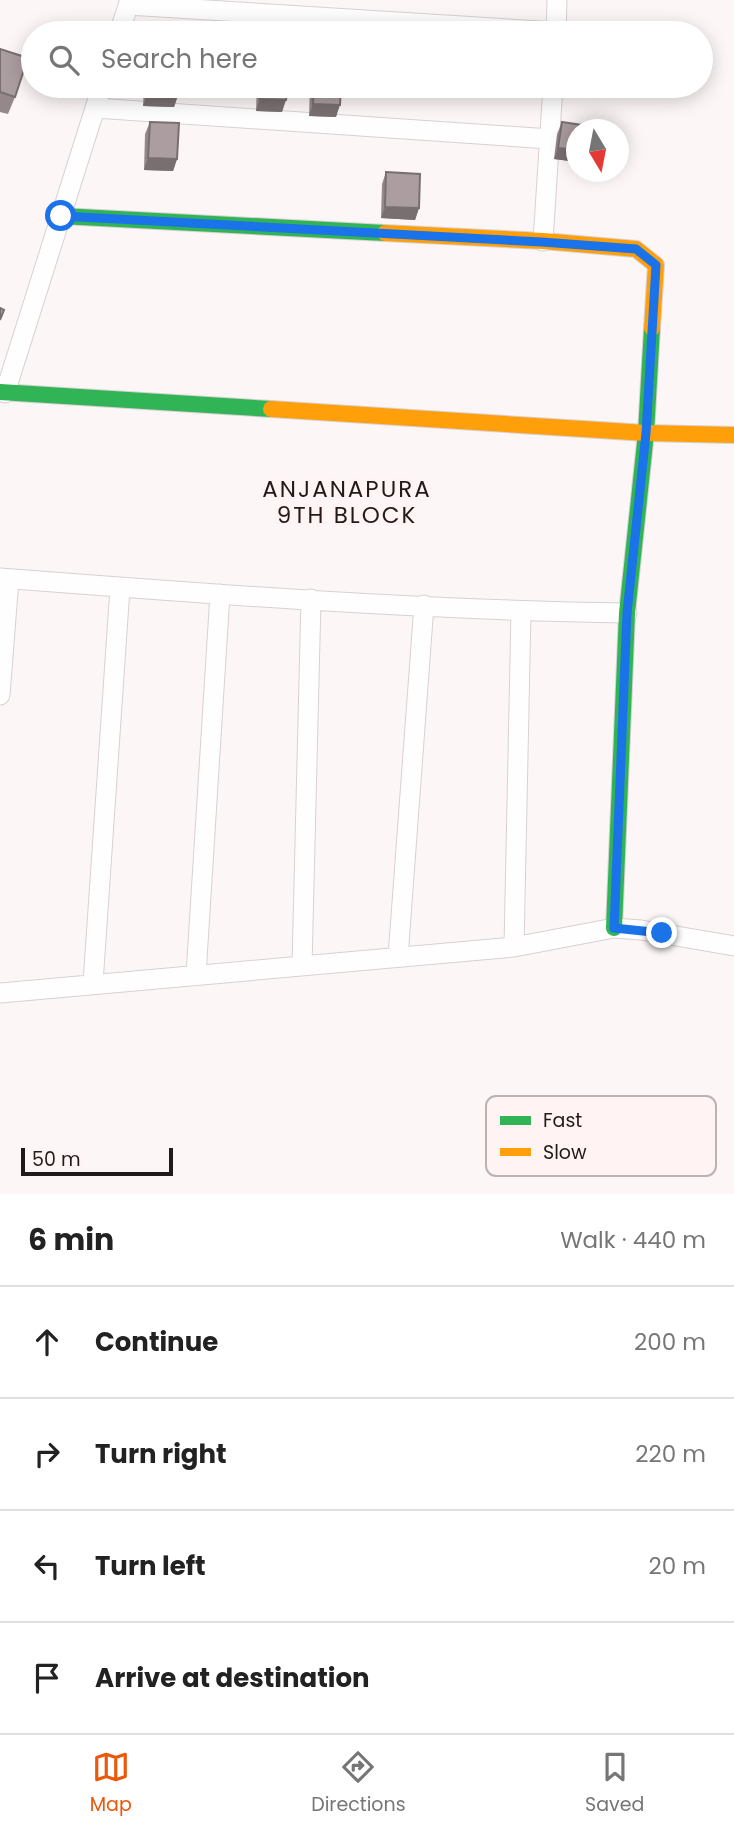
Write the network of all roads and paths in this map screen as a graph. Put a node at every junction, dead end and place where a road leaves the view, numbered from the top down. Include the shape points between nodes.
1 (557, 0) edge
2 (129, 3) edge
3 (123, 21) edge
4 (394, 21) edge
5 (556, 21) edge
6 (98, 98) edge
7 (552, 98) edge
8 (95, 108) junction
9 (550, 139) junction
10 (61, 216) junction
11 (542, 242) junction
12 (2, 392) edge
13 (646, 433) junction
14 (734, 435) edge
15 (4, 579) edge
16 (120, 588) junction
17 (220, 594) junction
18 (311, 599) junction
19 (424, 605) junction
20 (521, 611) junction
21 (627, 613) junction
22 (0, 695) edge
23 (614, 928) junction
24 (734, 946) edge
25 (514, 947) junction
26 (398, 957) junction
27 (302, 966) junction
28 (196, 975) junction
29 (93, 983) junction
30 (0, 993) edge

1 - 5 street
2 - 3 street
2 - 4 street
6 - 8 street
7 - 9 street
8 - 9 street
8 - 10 street
9 - 11 street
10 - 11 street
10 - 12 street
11 - 13 street via 636,249 656,265
12 - 13 street
13 - 14 street
13 - 21 street
15 - 16 street
15 - 22 street
16 - 17 street
16 - 29 street
17 - 18 street
17 - 28 street
18 - 19 street
18 - 27 street
19 - 20 street
19 - 26 street
20 - 21 street
20 - 25 street
21 - 23 street
23 - 24 street
23 - 25 street
25 - 26 street
26 - 27 street
27 - 28 street
28 - 29 street
29 - 30 street

